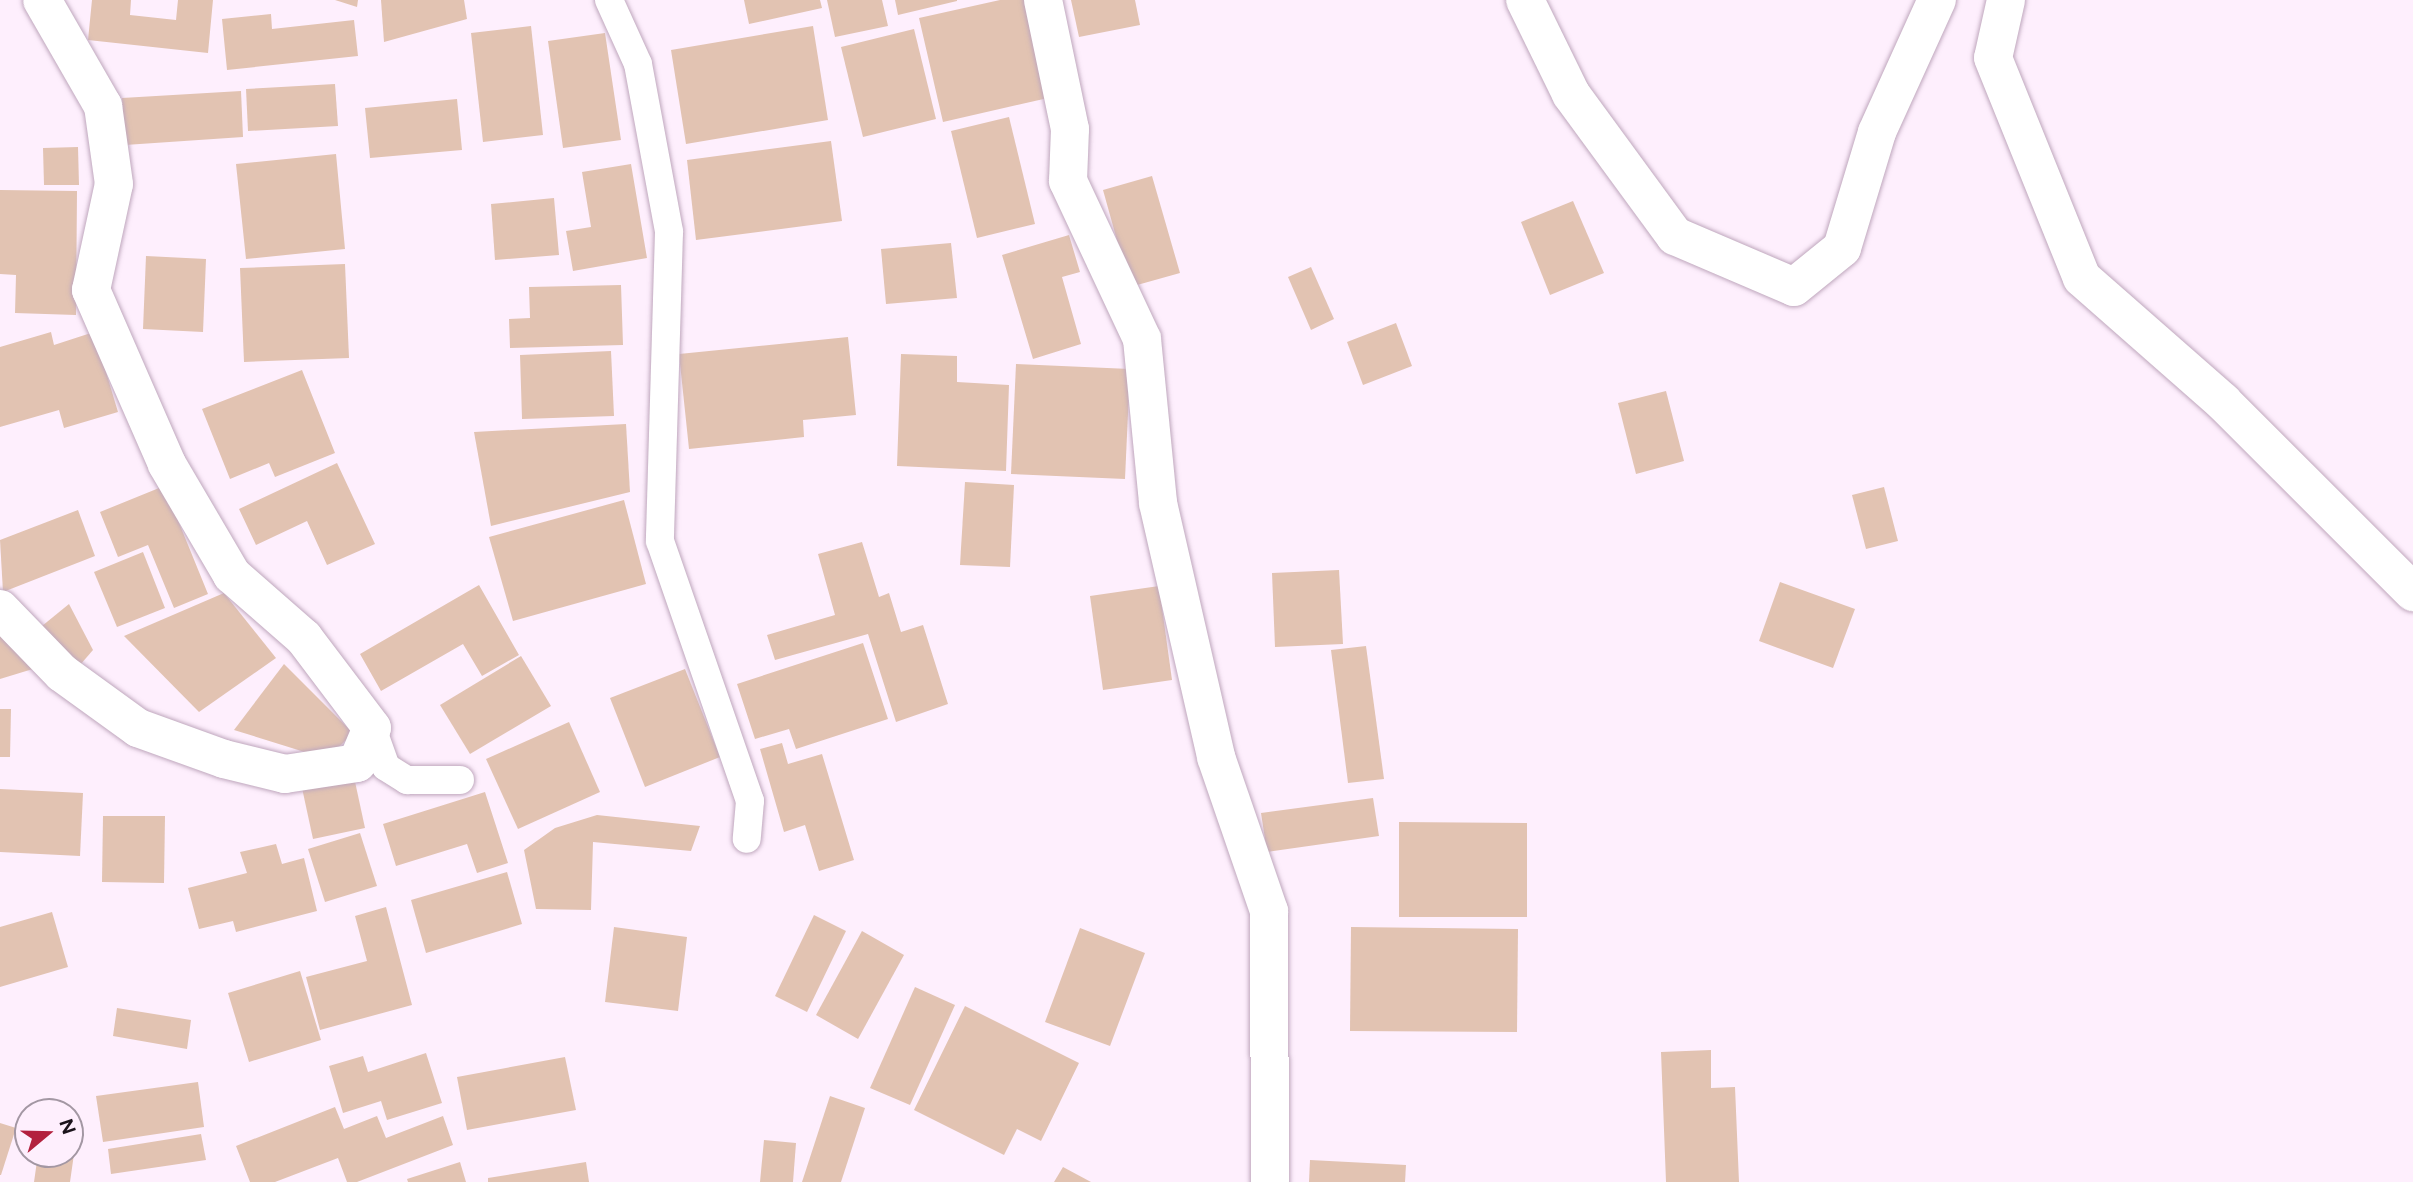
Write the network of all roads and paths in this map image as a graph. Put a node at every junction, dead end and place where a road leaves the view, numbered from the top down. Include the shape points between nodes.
1 (42, 0) edge
2 (609, 0) edge
3 (1043, 0) edge
4 (1525, 0) edge
5 (1937, 0) edge
6 (2006, 0) edge
7 (2413, 592) edge
8 (0, 609) edge
9 (372, 728) junction
10 (460, 780) dead end
11 (747, 839) dead end
12 (1270, 1182) edge

1 - 9 street via 103,106 114,184 91,290 167,464 232,575 304,638
2 - 11 lane via 638,64 669,232 660,541 750,801
3 - 12 street via 1070,129 1068,181 1142,340 1158,503 1216,757 1269,911
4 - 5 street via 1571,94 1675,236 1794,288 1842,247 1877,132
6 - 7 street via 1993,58 2082,278 2223,402
8 - 9 street via 62,673 138,729 224,759 285,774 356,764
9 - 10 lane via 386,767 407,780

